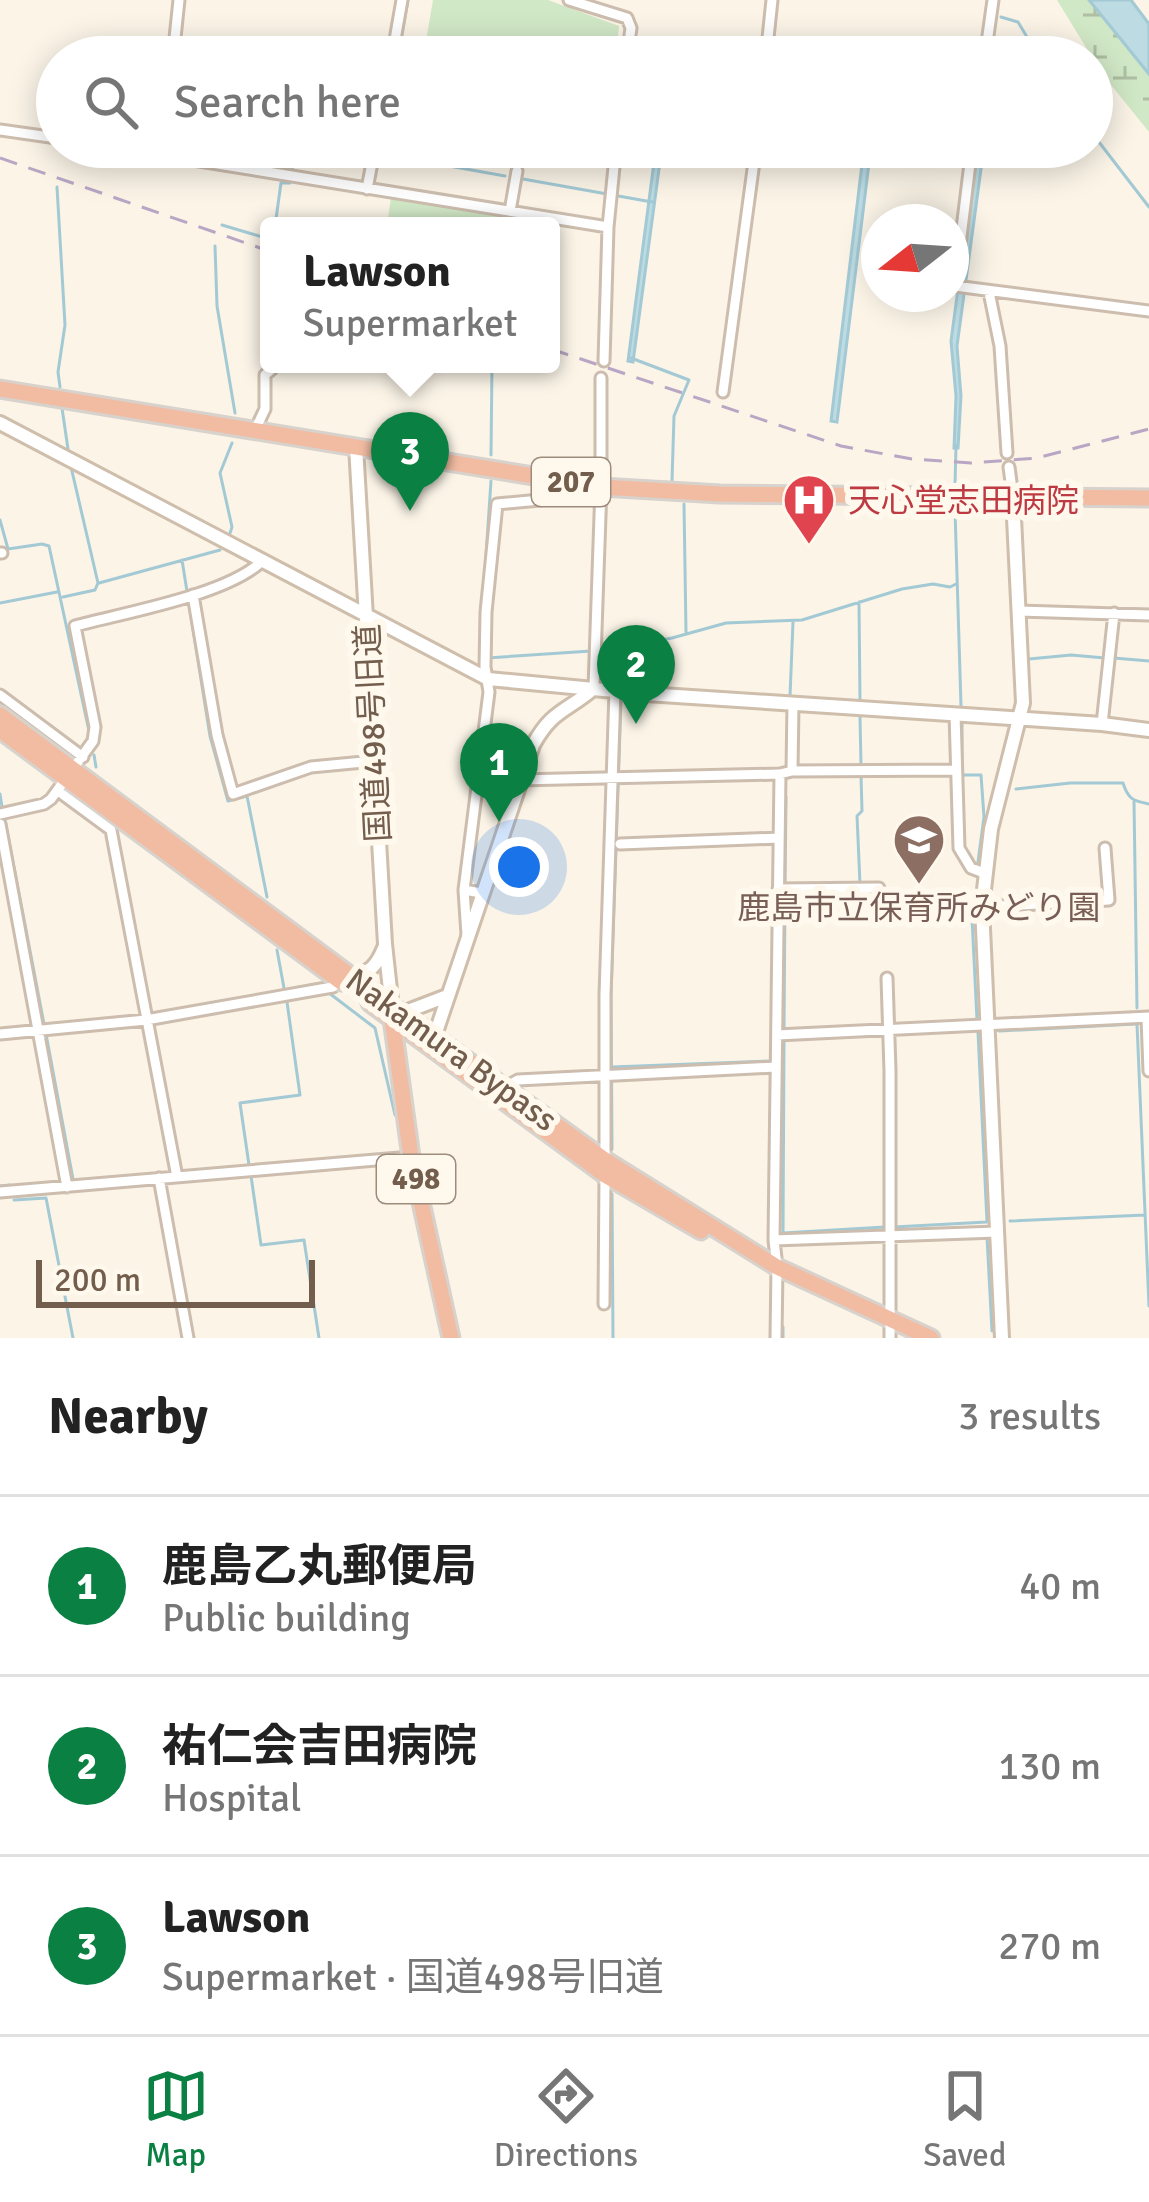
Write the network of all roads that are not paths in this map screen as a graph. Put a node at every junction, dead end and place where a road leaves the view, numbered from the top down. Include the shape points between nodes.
1 (179, 0) edge
2 (402, 0) edge
3 (569, 0) edge
4 (772, 0) edge
5 (993, 0) edge
6 (175, 36) edge
7 (396, 36) edge
8 (630, 36) edge
9 (768, 36) edge
10 (988, 36) edge
11 (0, 130) edge
12 (36, 135) edge
13 (251, 168) edge
14 (371, 168) edge
15 (613, 168) edge
16 (753, 168) edge
17 (970, 168) edge
18 (517, 171) dead end
19 (367, 189) junction
20 (506, 211) junction
21 (544, 217) edge
22 (560, 219) edge
23 (608, 227) junction
24 (989, 292) junction
25 (1149, 311) edge
26 (604, 361) dead end
27 (267, 373) edge
28 (601, 378) dead end
29 (0, 389) edge
30 (723, 392) dead end
31 (0, 423) edge
32 (255, 430) junction
33 (356, 446) junction
34 (1007, 453) dead end
35 (1009, 467) dead end
36 (546, 479) junction
37 (601, 487) junction
38 (1012, 497) junction
39 (1149, 498) edge
40 (261, 562) junction
41 (188, 597) junction
42 (1019, 610) junction
43 (1114, 613) junction
44 (365, 615) junction
45 (1149, 615) edge
46 (488, 679) junction
47 (560, 686) junction
48 (594, 688) junction
49 (615, 691) junction
50 (0, 694) edge
51 (793, 704) junction
52 (562, 708) junction
53 (955, 714) junction
54 (0, 715) edge
55 (1019, 718) junction
56 (1102, 724) junction
57 (0, 730) edge
58 (1149, 730) edge
59 (374, 761) junction
60 (956, 770) junction
61 (786, 772) junction
62 (70, 774) junction
63 (616, 778) junction
64 (519, 780) junction
65 (0, 814) edge
66 (0, 824) edge
67 (779, 838) junction
68 (620, 844) dead end
69 (1105, 848) dead end
70 (984, 873) junction
71 (879, 888) dead end
72 (778, 889) junction
73 (464, 890) junction
74 (481, 893) junction
75 (982, 907) junction
76 (467, 935) junction
77 (385, 944) junction
78 (345, 978) junction
79 (886, 978) dead end
80 (447, 996) junction
81 (395, 1012) junction
82 (145, 1017) junction
83 (1148, 1021) edge
84 (987, 1024) junction
85 (888, 1029) junction
86 (43, 1031) junction
87 (0, 1034) edge
88 (783, 1034) junction
89 (432, 1042) junction
90 (776, 1067) junction
91 (1149, 1071) edge
92 (612, 1075) junction
93 (400, 1080) junction
94 (499, 1091) junction
95 (411, 1157) junction
96 (605, 1167) junction
97 (177, 1177) junction
98 (159, 1178) junction
99 (68, 1187) junction
100 (0, 1192) edge
101 (990, 1232) junction
102 (889, 1237) junction
103 (775, 1240) junction
104 (778, 1271) junction
105 (604, 1304) dead end
106 (894, 1332) edge
107 (188, 1338) edge
108 (451, 1338) edge
109 (776, 1338) edge
110 (931, 1338) edge
111 (1002, 1338) edge

1 - 6 street
2 - 7 street
3 - 8 street via 627,18
4 - 9 street
5 - 10 street
11 - 12 street
13 - 19 street
14 - 19 street
15 - 23 street
16 - 30 street
17 - 24 street via 955,286
18 - 20 street
19 - 20 street
20 - 21 street
22 - 23 street
23 - 26 street
24 - 25 street
24 - 34 street
27 - 32 street
28 - 37 street
29 - 32 highway, 207
31 - 40 street
32 - 33 highway, 207
33 - 36 highway, 207
33 - 44 street, 国道498号旧道
35 - 38 street
36 - 37 highway, 207
36 - 46 street via 540,500 497,504
37 - 38 highway, 207
37 - 48 street
38 - 39 highway, 207
38 - 42 street
40 - 41 street
40 - 44 street
41 - 59 street via 233,794 311,767
41 - 62 street via 75,626 94,727
42 - 43 street
42 - 55 street
43 - 45 street
43 - 56 street
44 - 46 street
44 - 59 street, 国道498号旧道
46 - 47 street
46 - 73 street
47 - 48 street
47 - 52 street
48 - 49 street
48 - 52 street
49 - 51 street
49 - 63 street
50 - 62 street
51 - 53 street
51 - 61 street
52 - 64 street via 542,729
53 - 55 street
53 - 60 street
54 - 62 highway, Nakamura Bypass
55 - 56 street
55 - 70 street
56 - 58 street
57 - 62 highway, Nakamura Bypass
59 - 77 street, 国道498号旧道
60 - 61 street
60 - 70 street via 959,848
61 - 63 street
61 - 67 street
62 - 65 street via 44,804
62 - 78 highway, Nakamura Bypass
62 - 82 street via 111,830
63 - 64 street
63 - 92 street via 605,995
64 - 74 street
66 - 86 street
67 - 68 street
67 - 72 street
69 - 75 street via 1109,900
70 - 75 street
71 - 72 street
72 - 88 street
73 - 74 street
73 - 76 street
74 - 76 street
75 - 84 street
76 - 80 street
77 - 78 street via 369,972
77 - 81 street, 国道498号旧道
78 - 81 highway, Nakamura Bypass
78 - 82 street via 321,989
79 - 85 street
80 - 81 street
80 - 89 street
81 - 89 highway, Nakamura Bypass
81 - 93 highway, 498
82 - 86 street
82 - 97 street
83 - 84 street
83 - 91 street
84 - 85 street
84 - 101 street
85 - 88 street
85 - 102 street
86 - 87 street
86 - 99 street
88 - 90 street
89 - 93 highway
89 - 94 highway, Nakamura Bypass
90 - 92 street
90 - 103 street
92 - 94 street via 518,1080
92 - 96 street
93 - 95 highway, 498
94 - 96 highway, Nakamura Bypass
95 - 97 street
95 - 108 highway, 498
96 - 104 highway, Nakamura Bypass
96 - 105 street
97 - 98 street
98 - 99 street
98 - 107 street
99 - 100 street
101 - 102 street
101 - 111 street
102 - 103 street
102 - 106 street
103 - 104 street
104 - 106 highway, Nakamura Bypass
104 - 109 street
106 - 110 highway, Nakamura Bypass

